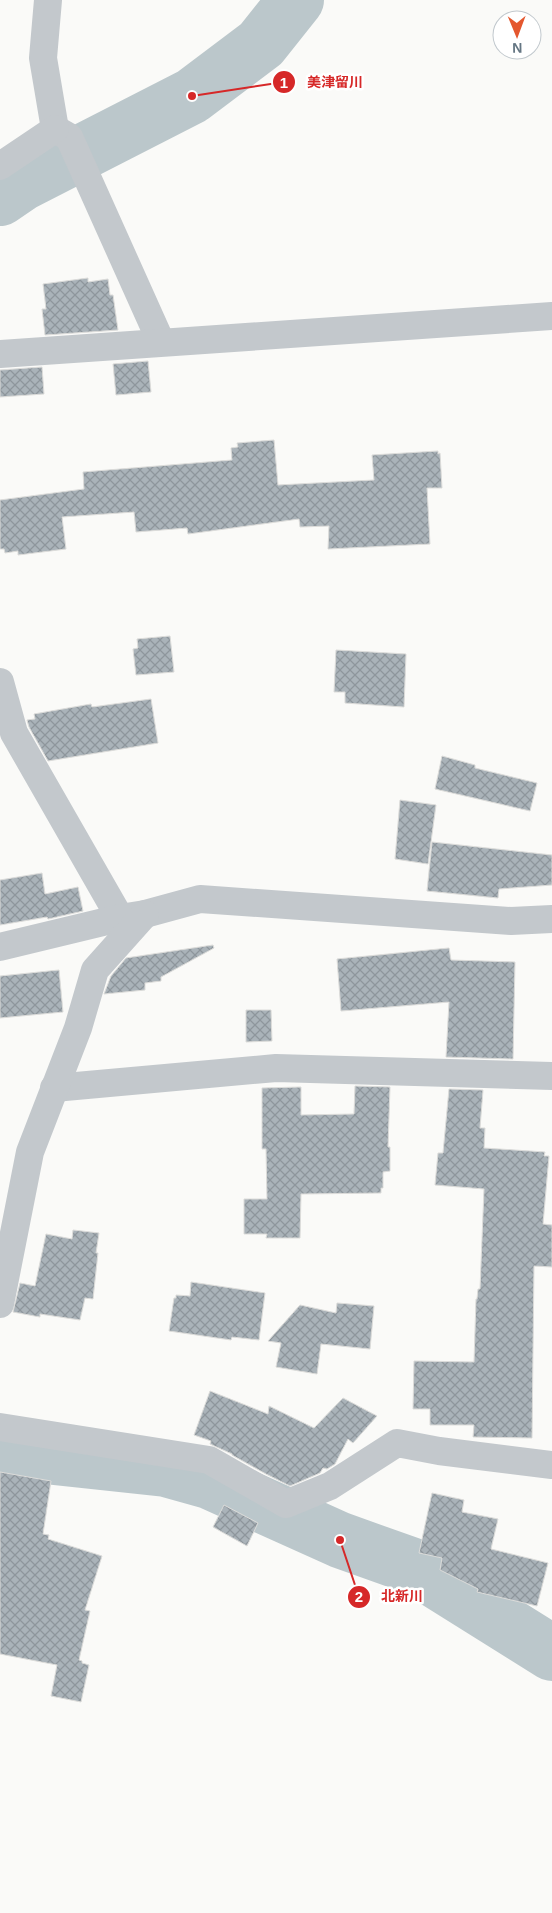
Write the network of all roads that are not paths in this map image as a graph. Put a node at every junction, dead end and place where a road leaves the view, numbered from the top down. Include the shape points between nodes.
1 (48, 0) edge
2 (62, 133) junction
3 (0, 166) edge
4 (552, 316) edge
5 (161, 342) junction
6 (0, 354) edge
7 (0, 682) edge
8 (132, 916) junction
9 (552, 919) edge
10 (0, 947) edge
11 (552, 1076) edge
12 (54, 1088) junction
13 (0, 1304) edge
14 (0, 1426) edge
15 (552, 1465) edge

1 - 2 street via 43,58
2 - 3 street
2 - 5 street via 89,181
4 - 5 street
5 - 6 street
7 - 8 street via 14,733
8 - 9 street via 200,899 511,920
8 - 10 street
8 - 12 street via 95,970 78,1028
11 - 12 street via 276,1068
12 - 13 street via 30,1152
14 - 15 street via 209,1460 286,1504 330,1486 397,1443

